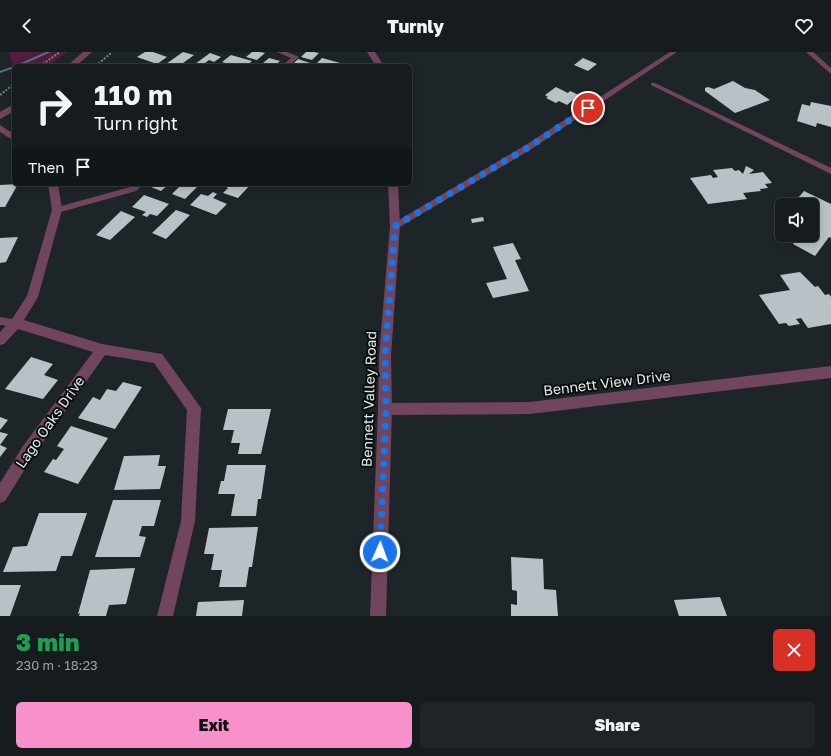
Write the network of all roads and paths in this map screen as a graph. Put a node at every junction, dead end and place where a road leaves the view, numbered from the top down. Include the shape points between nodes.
1 (60, 52) edge
2 (88, 52) edge
3 (112, 52) edge
4 (280, 52) edge
5 (371, 52) edge
6 (674, 52) edge
7 (809, 52) edge
8 (298, 54) edge
9 (43, 64) edge
10 (73, 64) edge
11 (98, 64) edge
12 (288, 64) edge
13 (379, 64) edge
14 (831, 72) edge
15 (653, 84) dead end
16 (12, 85) edge
17 (0, 94) edge
18 (12, 108) edge
19 (0, 116) edge
20 (0, 128) edge
21 (12, 137) edge
22 (831, 171) edge
23 (53, 186) edge
24 (137, 186) edge
25 (393, 186) edge
26 (57, 210) junction
27 (395, 226) junction
28 (0, 321) edge
29 (16, 323) junction
30 (0, 340) edge
31 (102, 349) junction
32 (831, 372) edge
33 (386, 409) junction
34 (0, 496) edge
35 (165, 616) edge
36 (378, 616) edge

1 - 9 path
2 - 10 street
3 - 11 path
4 - 8 lane
5 - 13 street
6 - 27 lane via 527,148
7 - 14 lane
8 - 12 lane
15 - 22 lane
16 - 17 path
18 - 19 street
20 - 21 street
23 - 26 street
24 - 26 lane
25 - 27 street, Bennett Valley Road
26 - 29 street via 32,297
27 - 33 street, Bennett Valley Road via 385,356
28 - 29 lane
29 - 30 street
29 - 31 street
31 - 34 street, Lago Oaks Drive via 28,451
31 - 35 street via 158,358 194,408 188,521
32 - 33 street, Bennett View Drive via 530,408
33 - 36 street, Bennett Valley Road

